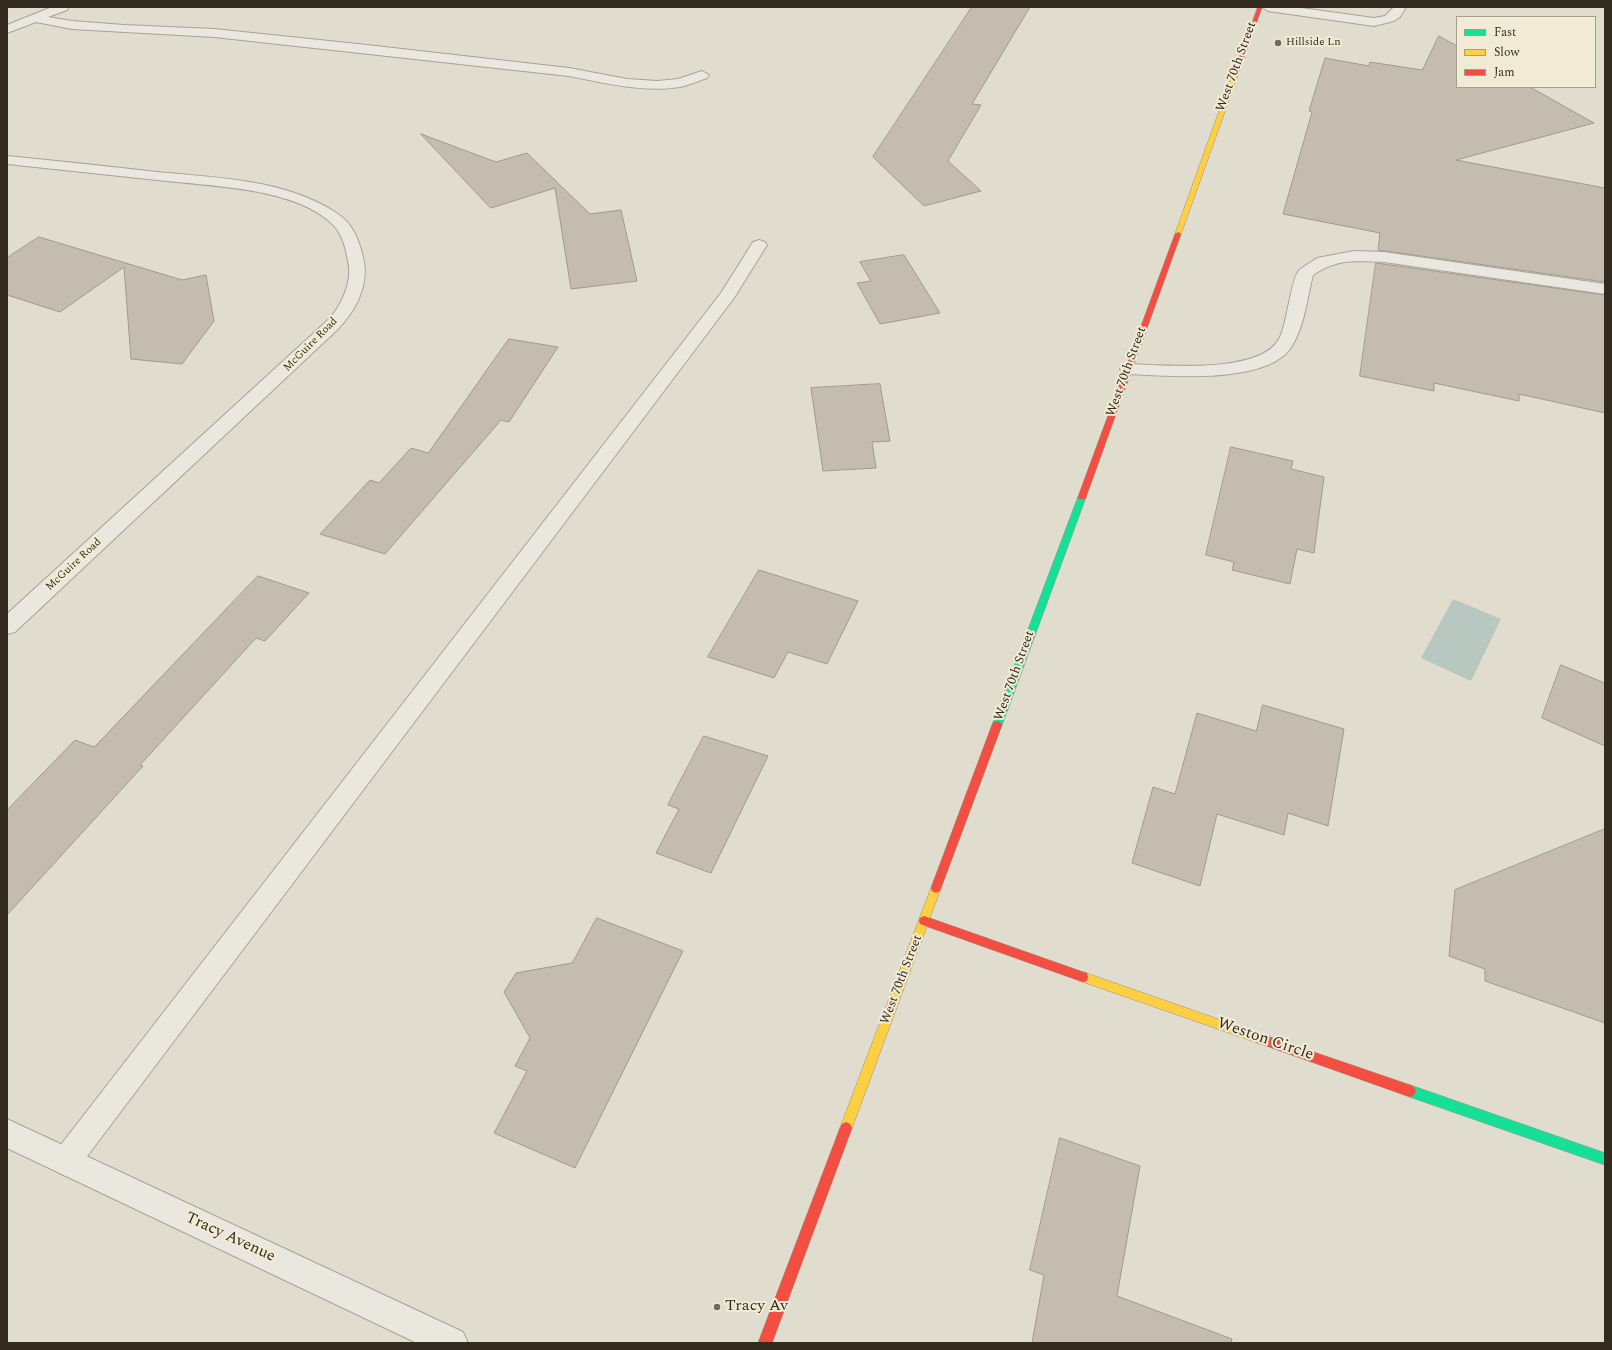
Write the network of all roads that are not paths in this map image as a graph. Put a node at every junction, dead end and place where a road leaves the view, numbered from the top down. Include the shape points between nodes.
1 (63, 7) edge
2 (1260, 7) edge
3 (1268, 7) edge
4 (1400, 7) edge
5 (34, 18) junction
6 (7, 29) edge
7 (702, 75) dead end
8 (7, 160) edge
9 (759, 245) dead end
10 (1605, 289) edge
11 (1129, 369) junction
12 (7, 626) edge
13 (924, 921) junction
14 (7, 1133) edge
15 (1605, 1159) edge
16 (66, 1161) junction
17 (452, 1343) edge
18 (765, 1343) edge

1 - 5 street
2 - 11 street, West 70th Street
3 - 4 street via 1374,22 1388,20
5 - 6 street
5 - 7 street via 87,26 214,33 366,49 569,72 627,83 680,83
8 - 12 street, McGuire Road via 243,185 283,193 318,207 344,226 358,251 357,280 344,311 316,342
9 - 16 street via 728,295
10 - 11 street via 1384,257 1354,256 1323,260 1305,274 1291,329 1279,351 1253,364 1208,370
11 - 13 street, West 70th Street
13 - 15 street, Weston Circle
13 - 18 street, West 70th Street
14 - 16 street, Tracy Avenue
16 - 17 street, Tracy Avenue

